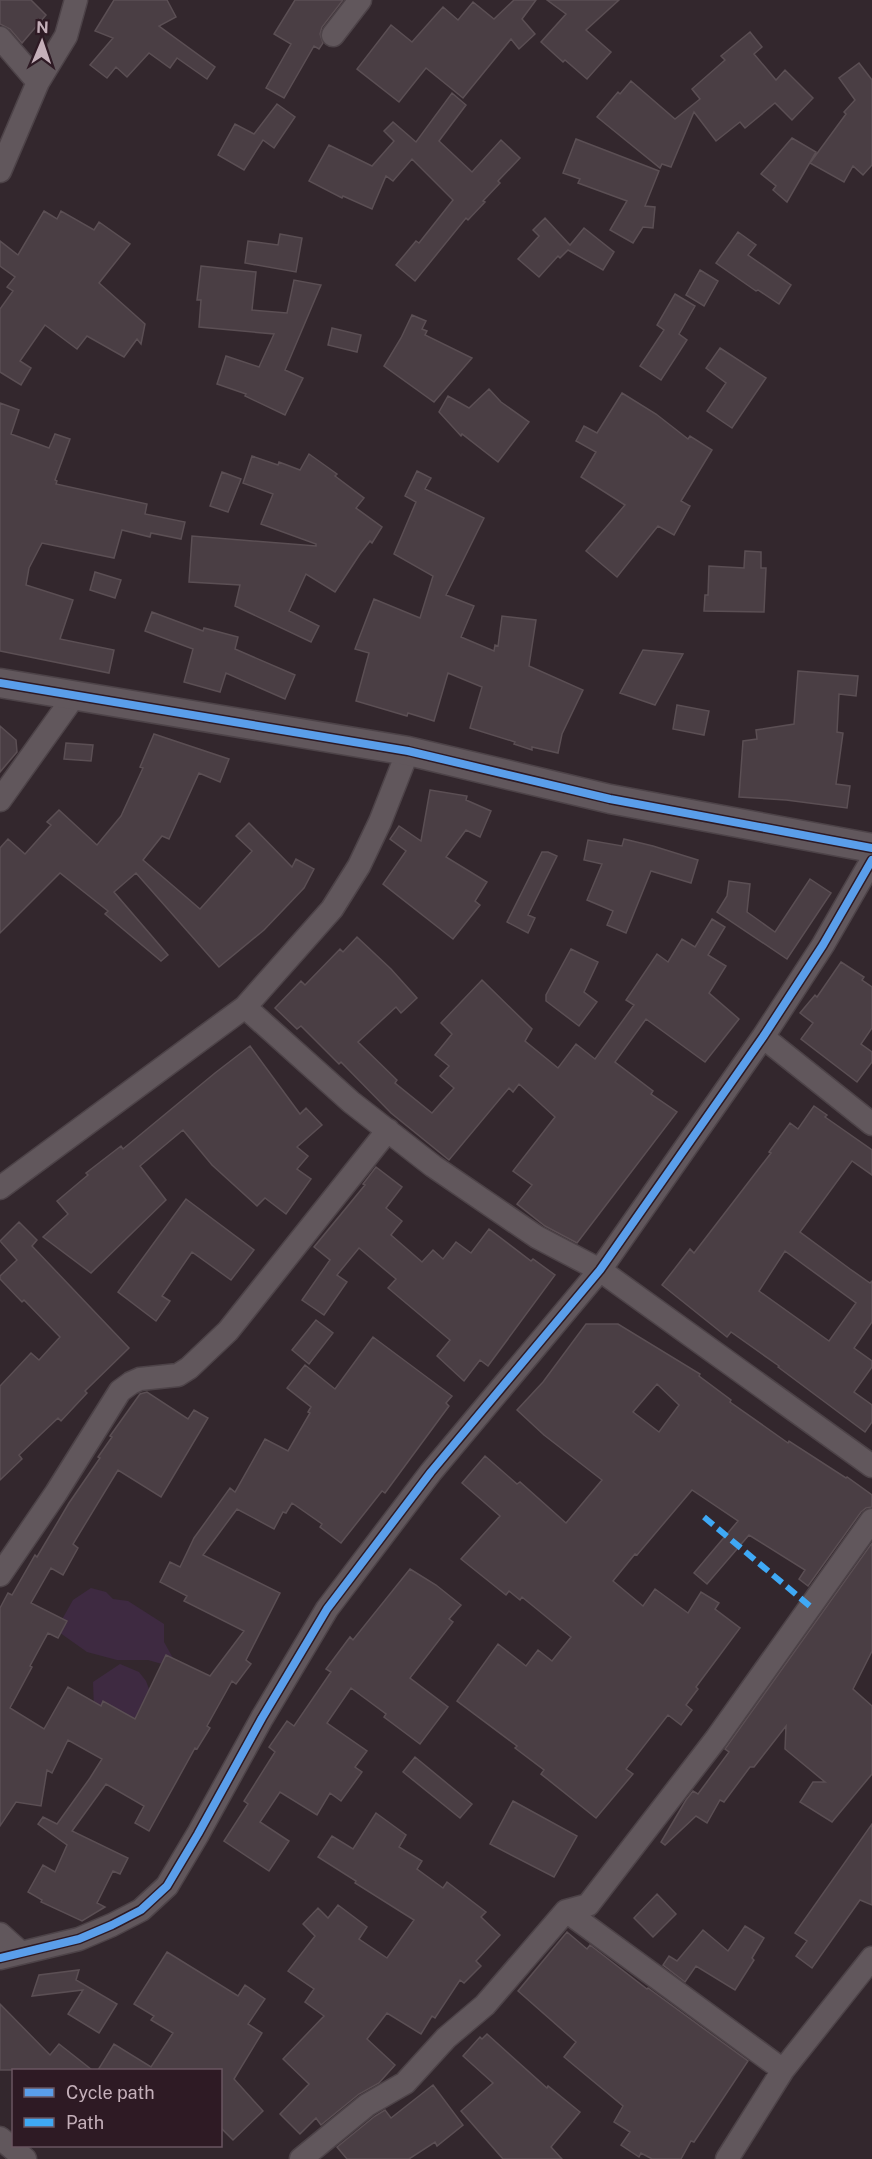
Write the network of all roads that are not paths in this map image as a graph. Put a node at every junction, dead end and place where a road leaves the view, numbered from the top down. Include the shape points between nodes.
1 (75, 0) edge
2 (360, 0) edge
3 (333, 35) dead end
4 (0, 38) edge
5 (38, 81) junction
6 (0, 171) edge
7 (0, 683) edge
8 (75, 694) junction
9 (408, 751) junction
10 (0, 800) edge
11 (872, 848) edge
12 (872, 860) edge
13 (245, 1007) junction
14 (763, 1036) junction
15 (872, 1124) edge
16 (388, 1130) junction
17 (0, 1188) edge
18 (600, 1270) junction
19 (872, 1466) edge
20 (872, 1520) edge
21 (0, 1575) edge
22 (566, 1911) junction
23 (0, 1934) edge
24 (10, 1955) edge
25 (872, 1958) edge
26 (783, 2070) junction
27 (0, 2138) edge
28 (25, 2159) edge
29 (301, 2159) edge
30 (727, 2159) edge

1 - 5 street via 66,36
2 - 3 street
4 - 5 street
5 - 6 street
7 - 8 street
8 - 9 street
8 - 10 street
9 - 11 street via 610,800
9 - 13 street via 372,840 332,909
12 - 14 street via 823,945
13 - 16 street
13 - 17 street
14 - 15 street
14 - 18 street
16 - 18 street via 434,1167 537,1237
16 - 21 street via 228,1331 178,1375 140,1379 120,1391
18 - 19 street
18 - 24 street via 431,1472 327,1609 167,1886 141,1910 112,1926 79,1939
20 - 22 street via 716,1739 588,1905
22 - 26 street
22 - 29 street via 485,2005 446,2038 405,2083 367,2106
23 - 24 street
25 - 26 street
26 - 30 street
27 - 28 street

